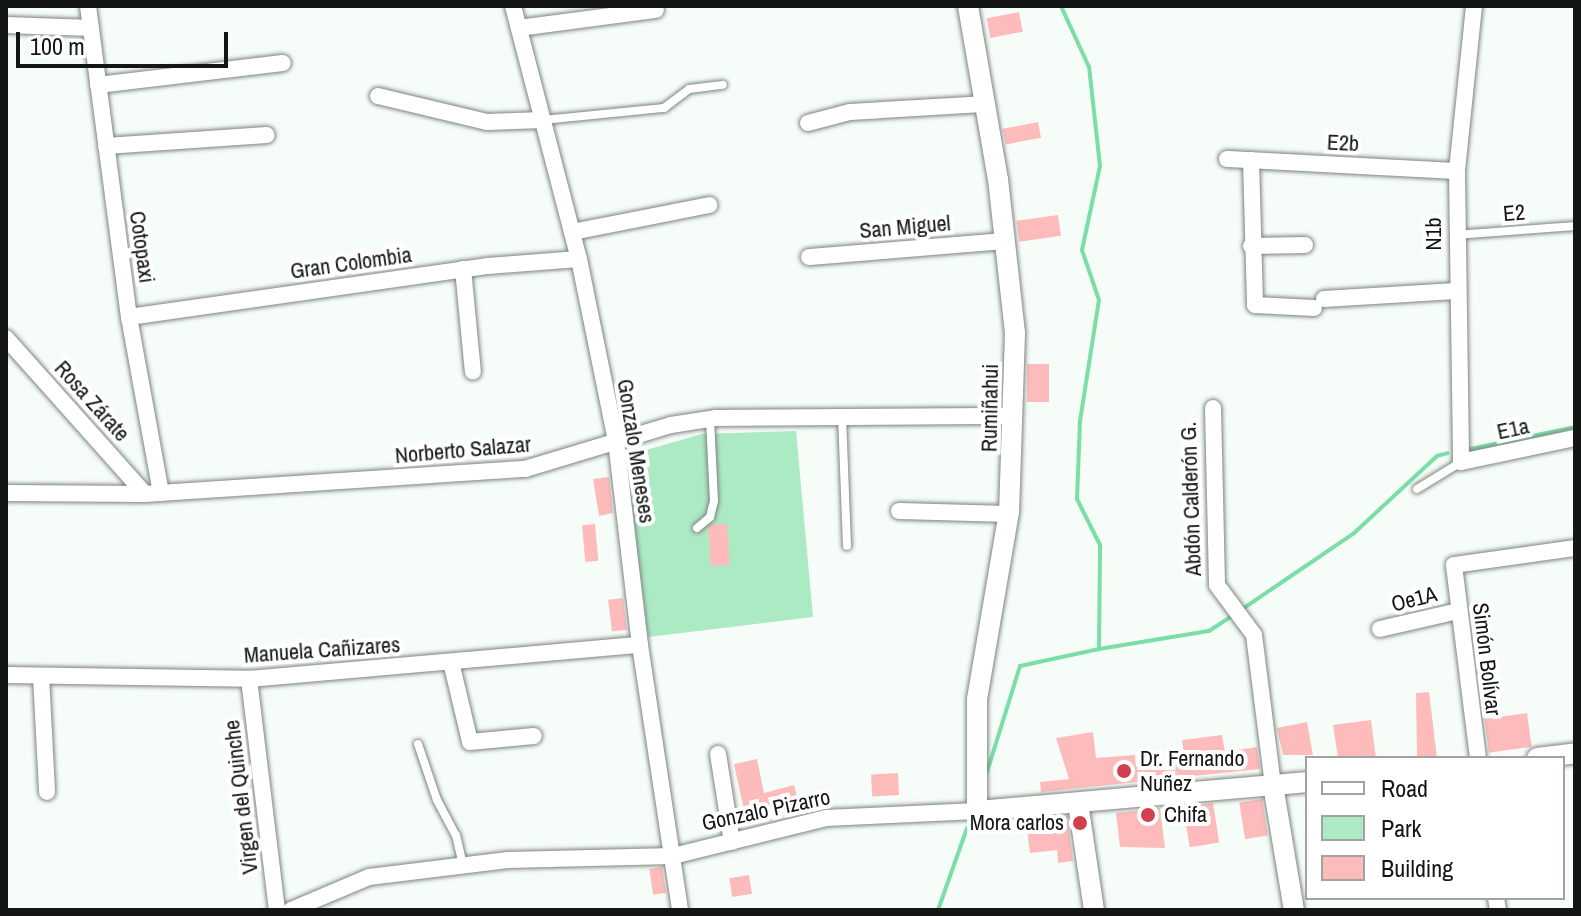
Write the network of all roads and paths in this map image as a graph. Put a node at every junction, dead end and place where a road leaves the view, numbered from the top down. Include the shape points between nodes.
1 (88, 6) edge
2 (513, 6) edge
3 (968, 6) edge
4 (1474, 6) edge
5 (656, 10) dead end
6 (6, 25) edge
7 (91, 28) junction
8 (519, 28) junction
9 (283, 63) dead end
10 (98, 85) junction
11 (723, 85) dead end
12 (378, 96) dead end
13 (983, 104) junction
14 (543, 120) junction
15 (808, 123) dead end
16 (267, 135) dead end
17 (106, 146) junction
18 (1227, 159) dead end
19 (1251, 160) junction
20 (1457, 171) junction
21 (709, 205) dead end
22 (1575, 226) edge
23 (572, 232) junction
24 (1455, 235) junction
25 (1005, 241) junction
26 (1305, 245) dead end
27 (1251, 246) junction
28 (809, 257) dead end
29 (579, 259) junction
30 (463, 269) junction
31 (1456, 291) junction
32 (129, 317) junction
33 (6, 338) edge
34 (473, 372) dead end
35 (1213, 408) dead end
36 (842, 416) junction
37 (1014, 416) junction
38 (710, 419) junction
39 (1575, 438) edge
40 (616, 441) junction
41 (1461, 462) junction
42 (1417, 489) dead end
43 (6, 493) edge
44 (153, 494) junction
45 (899, 511) dead end
46 (1009, 514) junction
47 (697, 528) dead end
48 (847, 546) dead end
49 (1575, 548) edge
50 (1458, 611) junction
51 (1380, 629) dead end
52 (640, 645) junction
53 (451, 662) junction
54 (6, 675) edge
55 (41, 676) junction
56 (249, 679) junction
57 (534, 736) dead end
58 (418, 744) dead end
59 (1575, 753) edge
60 (718, 754) dead end
61 (1478, 756) edge
62 (1552, 756) edge
63 (1305, 782) edge
64 (1273, 785) junction
65 (47, 792) dead end
66 (1078, 803) junction
67 (977, 811) junction
68 (732, 842) junction
69 (673, 856) junction
70 (464, 866) junction
71 (277, 910) edge
72 (291, 910) edge
73 (680, 910) edge
74 (1094, 910) edge
75 (1294, 910) edge

1 - 7 street, Cotopaxi
2 - 8 street, Gonzalo Meneses
3 - 13 street, Rumiñahui
4 - 20 street, N1b
5 - 8 street
6 - 7 street
7 - 10 street, Cotopaxi
8 - 14 street, Gonzalo Meneses
9 - 10 street
10 - 17 street, Cotopaxi
11 - 14 lane via 689,89 664,108
12 - 14 street via 487,122
13 - 15 street via 850,112
13 - 25 street, Rumiñahui
14 - 23 street, Gonzalo Meneses
16 - 17 street
17 - 32 street, Cotopaxi
18 - 19 street, E2b
19 - 20 street, E2b
19 - 27 street
20 - 24 street, N1b
21 - 23 street
22 - 24 lane, E2
23 - 29 street, Gonzalo Meneses
24 - 31 street, N1b
25 - 28 street, San Miguel
25 - 37 street, Rumiñahui via 1015,333
26 - 27 street
27 - 31 street via 1255,305
29 - 30 street, Gran Colombia
29 - 40 street, Gonzalo Meneses
30 - 32 street, Gran Colombia
30 - 34 street
31 - 41 street, N1b
32 - 44 street, Cotopaxi
33 - 44 street, Rosa Zárate
35 - 64 street, Abdón Calderón G. via 1217,585 1254,635
36 - 37 street, Norberto Salazar
36 - 38 street, Norberto Salazar
36 - 48 lane
37 - 46 street, Rumiñahui
38 - 40 street, Norberto Salazar
38 - 47 lane via 714,501 710,517
39 - 41 street, E1a
40 - 44 street, Norberto Salazar via 525,469
40 - 52 street, Gonzalo Meneses
41 - 42 lane
43 - 44 street, Norberto Salazar
45 - 46 street
46 - 67 street, Rumiñahui via 980,665
49 - 50 street, Simón Bolívar via 1454,565
50 - 51 street, Oe1A
50 - 61 street, Simón Bolívar
52 - 53 street, Manuela Cañizares
52 - 69 street, Gonzalo Meneses
53 - 56 street, Manuela Cañizares
53 - 57 street via 470,742
54 - 55 street, Manuela Cañizares
55 - 56 street, Manuela Cañizares
55 - 65 street
56 - 71 street, Virgen del Quinche
58 - 70 lane
59 - 62 street
60 - 68 street
63 - 64 street, Gonzalo Pizarro
64 - 66 street, Gonzalo Pizarro
64 - 75 street, Abdón Calderón G.
66 - 67 street, Gonzalo Pizarro
66 - 74 street
67 - 68 street, Gonzalo Pizarro via 826,818
68 - 69 street, Gonzalo Pizarro
69 - 70 street, Gonzalo Pizarro
69 - 73 street, Gonzalo Meneses
70 - 72 street, Gonzalo Pizarro via 369,877

